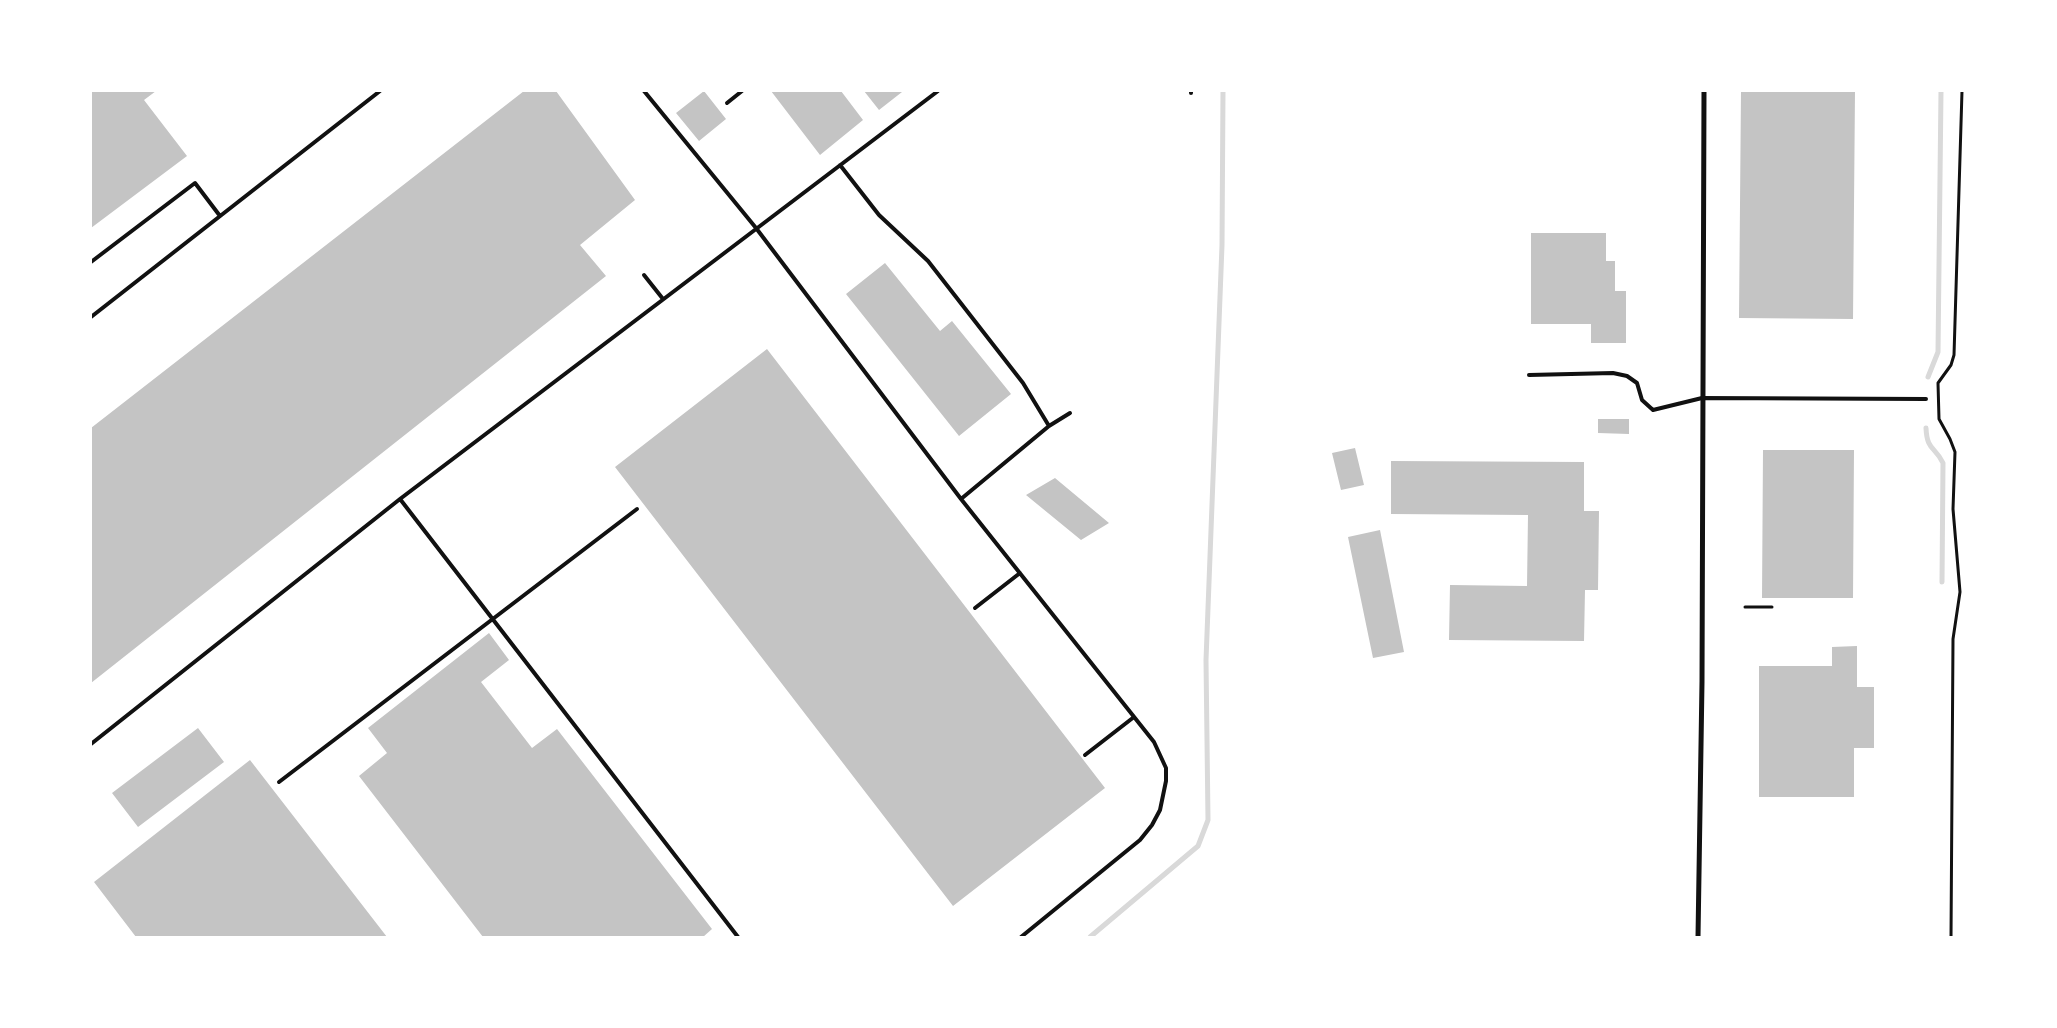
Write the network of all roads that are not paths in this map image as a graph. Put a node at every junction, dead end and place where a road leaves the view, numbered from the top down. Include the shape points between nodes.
1 (380, 91) edge
2 (644, 91) edge
3 (742, 91) edge
4 (938, 91) edge
5 (1704, 91) edge
6 (727, 103) dead end
7 (840, 165) junction
8 (220, 216) junction
9 (756, 228) junction
10 (91, 262) edge
11 (644, 275) dead end
12 (663, 299) junction
13 (91, 316) edge
14 (1529, 375) dead end
15 (1702, 398) junction
16 (1926, 399) dead end
17 (1070, 413) dead end
18 (1048, 426) junction
19 (400, 499) junction
20 (961, 499) junction
21 (637, 509) dead end
22 (1020, 573) junction
23 (975, 608) dead end
24 (492, 618) junction
25 (1134, 717) junction
26 (91, 744) edge
27 (1085, 755) dead end
28 (279, 782) dead end
29 (738, 937) edge
30 (1021, 937) edge
31 (1698, 937) edge

1 - 8 lane
2 - 9 lane
3 - 6 lane
4 - 7 lane
5 - 15 street
7 - 9 lane
7 - 18 lane via 879,215 928,261 1024,383
8 - 10 lane via 195,183
8 - 13 lane
9 - 12 lane
9 - 20 lane
11 - 12 lane
12 - 19 lane
14 - 15 lane via 1613,373 1627,376 1637,383 1642,400 1653,410
15 - 16 lane
15 - 31 street
17 - 18 lane
18 - 20 lane
19 - 24 lane
19 - 26 lane
20 - 22 lane
21 - 24 lane
22 - 23 lane
22 - 25 lane
24 - 28 lane
24 - 29 lane
25 - 27 lane
25 - 30 lane via 1154,742 1166,768 1160,810 1140,840

